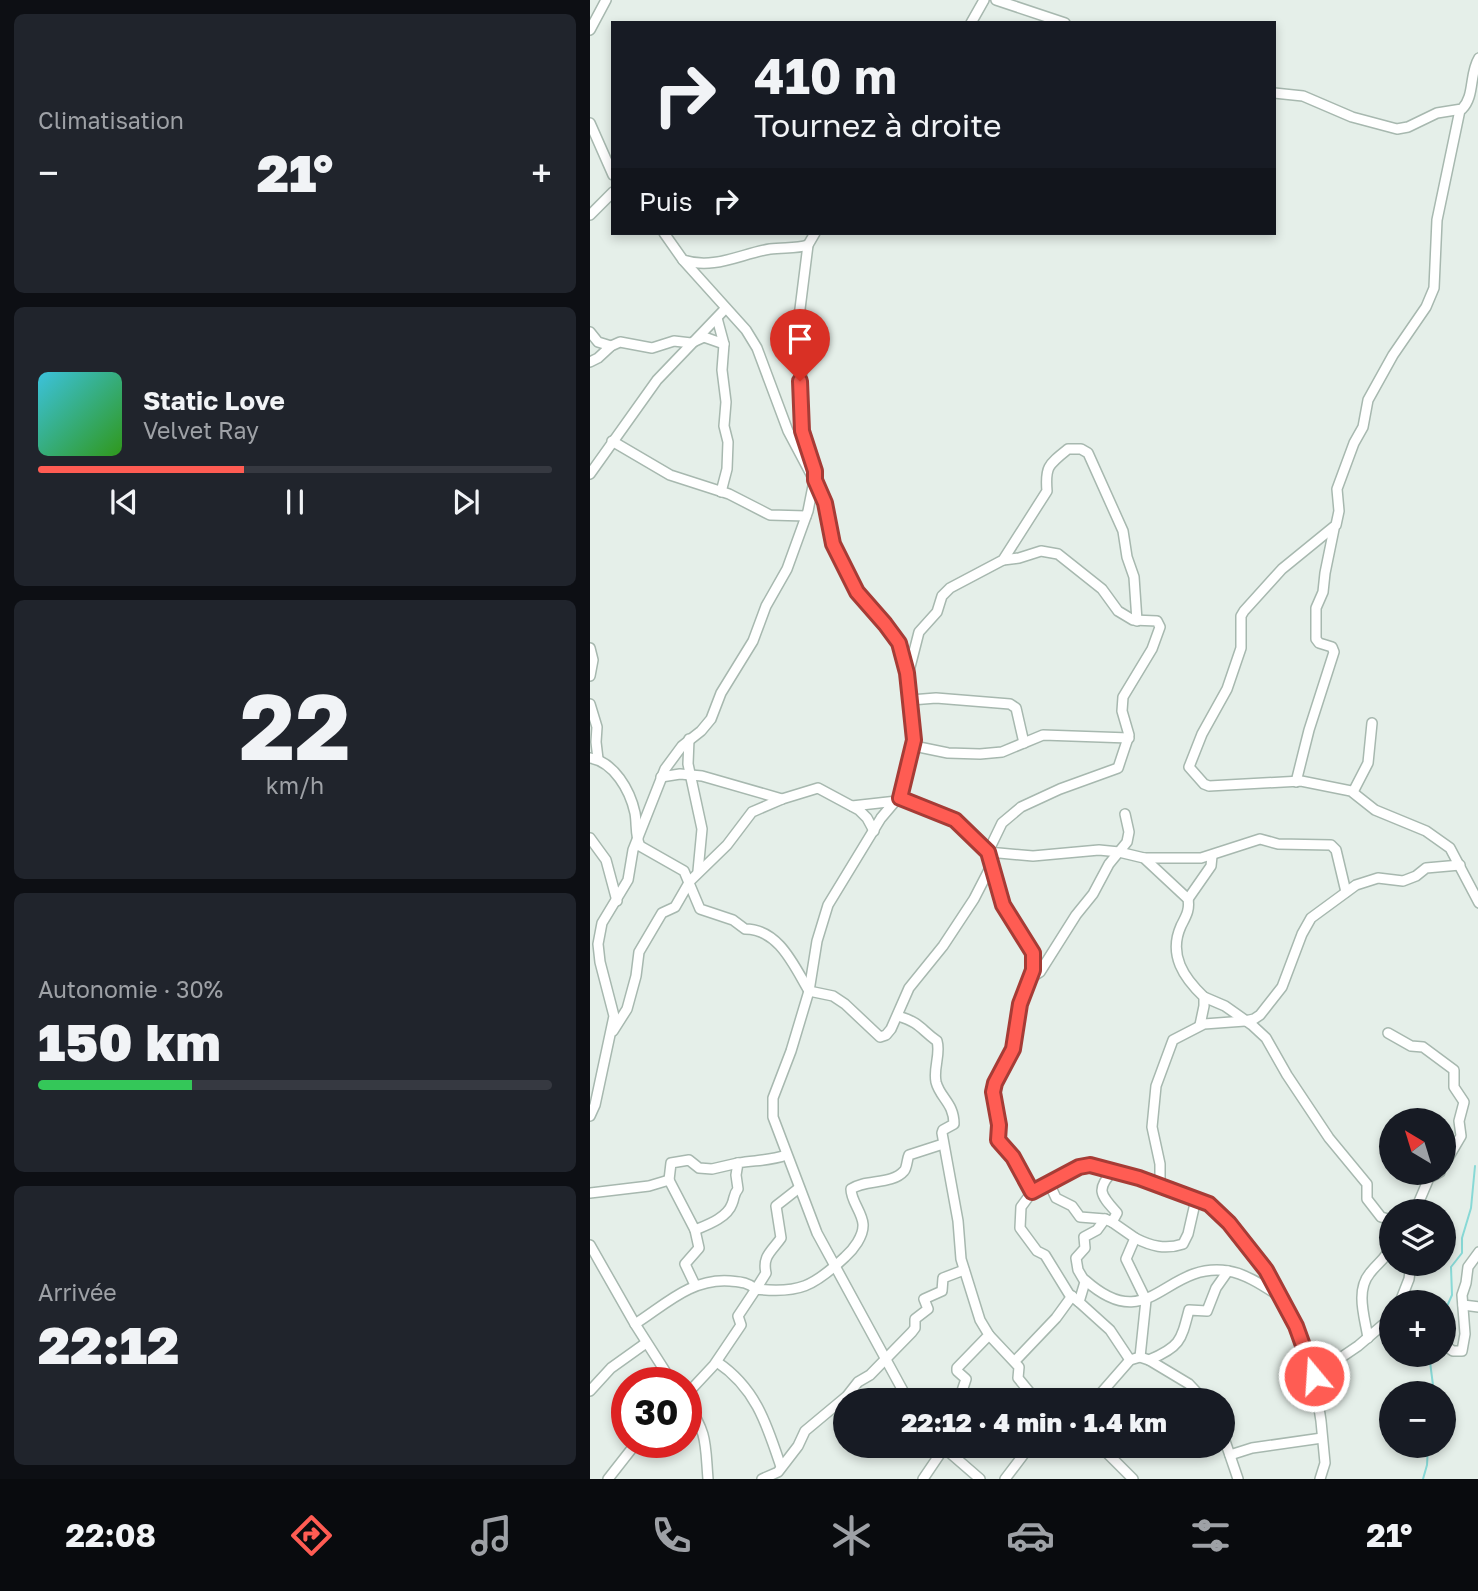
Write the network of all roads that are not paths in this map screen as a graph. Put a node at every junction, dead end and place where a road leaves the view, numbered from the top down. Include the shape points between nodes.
1 (606, 0) edge
2 (984, 0) edge
3 (997, 0) edge
4 (972, 21) edge
5 (1059, 21) edge
6 (590, 30) edge
7 (1478, 58) edge
8 (1276, 93) edge
9 (1460, 110) junction
10 (590, 124) edge
11 (611, 171) edge
12 (611, 194) edge
13 (590, 215) edge
14 (665, 235) edge
15 (814, 235) edge
16 (808, 245) junction
17 (683, 260) junction
18 (725, 309) junction
19 (717, 318) junction
20 (590, 332) edge
21 (691, 343) junction
22 (724, 344) junction
23 (612, 346) junction
24 (590, 362) edge
25 (612, 441) junction
26 (590, 474) edge
27 (815, 480) junction
28 (721, 492) junction
29 (806, 516) junction
30 (1334, 528) junction
31 (1003, 560) junction
32 (1137, 621) junction
33 (590, 648) edge
34 (590, 676) edge
35 (908, 676) junction
36 (911, 700) junction
37 (590, 704) edge
38 (1372, 723) dead end
39 (1129, 738) junction
40 (689, 739) junction
41 (1024, 743) junction
42 (914, 746) junction
43 (594, 759) edge
44 (691, 775) junction
45 (661, 777) junction
46 (1296, 782) junction
47 (1353, 792) junction
48 (782, 799) junction
49 (899, 799) junction
50 (852, 806) junction
51 (1124, 814) dead end
52 (874, 831) junction
53 (590, 838) edge
54 (637, 839) junction
55 (988, 852) junction
56 (1119, 852) junction
57 (1212, 856) junction
58 (1144, 858) junction
59 (1460, 865) junction
60 (991, 866) junction
61 (698, 871) junction
62 (690, 881) junction
63 (1346, 892) junction
64 (1188, 899) junction
65 (617, 901) junction
66 (1478, 903) edge
67 (1028, 980) junction
68 (809, 991) junction
69 (1204, 997) junction
70 (898, 1016) junction
71 (1245, 1021) junction
72 (1200, 1025) junction
73 (1388, 1033) dead end
74 (611, 1035) junction
75 (590, 1116) edge
76 (943, 1144) junction
77 (1456, 1148) edge
78 (786, 1155) junction
79 (738, 1163) junction
80 (1113, 1171) junction
81 (669, 1180) junction
82 (1049, 1183) junction
83 (1160, 1186) junction
84 (799, 1188) junction
85 (1032, 1192) junction
86 (590, 1193) edge
87 (1196, 1199) junction
88 (1379, 1214) edge
89 (1109, 1220) junction
90 (695, 1230) junction
91 (1135, 1238) junction
92 (590, 1245) edge
93 (1478, 1252) edge
94 (835, 1266) junction
95 (1379, 1266) edge
96 (964, 1270) junction
97 (1228, 1271) junction
98 (1085, 1280) junction
99 (695, 1285) junction
100 (756, 1289) junction
101 (1282, 1298) junction
102 (1075, 1299) junction
103 (1146, 1300) junction
104 (1463, 1305) junction
105 (1478, 1307) edge
106 (635, 1324) junction
107 (1379, 1328) edge
108 (989, 1335) junction
109 (1368, 1338) junction
110 (646, 1343) junction
111 (1456, 1352) edge
112 (886, 1358) junction
113 (1139, 1359) junction
114 (1015, 1361) junction
115 (717, 1362) junction
116 (662, 1367) edge
117 (702, 1378) edge
118 (902, 1388) edge
119 (963, 1388) edge
120 (1026, 1388) edge
121 (1108, 1388) edge
122 (1193, 1388) edge
123 (1316, 1388) junction
124 (590, 1391) edge
125 (702, 1426) edge
126 (1322, 1438) junction
127 (1235, 1453) edge
128 (624, 1458) edge
129 (936, 1458) edge
130 (956, 1458) edge
131 (1021, 1458) edge
132 (1112, 1458) edge
133 (1231, 1458) edge
134 (781, 1467) junction
135 (706, 1477) edge
136 (608, 1479) edge
137 (762, 1479) edge
138 (923, 1479) edge
139 (980, 1479) edge
140 (1005, 1479) edge
141 (1133, 1479) edge
142 (1238, 1479) edge
143 (1320, 1479) edge

1 - 6 street
2 - 4 street
3 - 5 street
7 - 9 street via 1468,101
8 - 9 street via 1303,96 1352,117 1397,129 1437,113
9 - 30 street via 1437,220 1434,288 1368,400 1363,427 1337,488 1339,511
10 - 11 street
12 - 13 street
14 - 17 street
15 - 16 street
16 - 17 street via 704,264
16 - 27 street via 799,317 800,405
17 - 18 street
18 - 19 street
18 - 27 street via 757,348 788,431
19 - 21 street
19 - 22 street
20 - 23 street via 598,342
21 - 22 street via 704,337
21 - 23 street via 674,341 652,348 624,342
21 - 25 street
22 - 28 street via 728,459
23 - 24 street
25 - 26 street
25 - 28 street via 670,475
27 - 29 street
27 - 35 street via 839,558 861,598 899,643
28 - 29 street via 770,515
29 - 40 street via 753,641 721,693 711,719
30 - 46 street via 1316,608 1316,639 1332,646 1334,652
30 - 46 street via 1282,569 1244,611 1240,652 1227,689 1189,767 1209,786
31 - 32 street via 1041,551 1058,554 1102,589 1118,611
31 - 32 street via 1047,491 1047,470 1066,450 1085,450 1123,531 1134,577
31 - 35 street via 942,596 937,612 919,632
32 - 39 street via 1157,621 1160,627 1123,697
33 - 34 street
35 - 36 street
36 - 41 street via 1011,704
36 - 42 street
37 - 43 street via 597,727
38 - 47 street via 1368,763
39 - 41 street via 1043,735
39 - 55 street via 1118,768 1021,807 1002,823
40 - 44 street
40 - 45 street
41 - 42 street via 980,754
42 - 49 street
43 - 54 street via 617,776 627,793 635,813
44 - 45 street
44 - 48 street
44 - 61 street via 702,829
45 - 54 street
46 - 47 street
47 - 59 street via 1375,810 1441,840
48 - 50 street via 818,788
48 - 61 street via 752,812 727,845
49 - 50 street
49 - 52 street
49 - 55 street via 955,820
50 - 52 street via 864,813
51 - 56 street via 1129,835
52 - 68 street via 828,905
53 - 65 street via 606,860
54 - 62 street via 643,849 679,867
54 - 65 street via 628,880
55 - 56 street via 1033,856
55 - 60 street
56 - 58 street
56 - 67 street via 1040,972
57 - 58 street
57 - 63 street via 1260,839 1280,845 1331,845
57 - 64 street via 1211,866
58 - 64 street
59 - 63 street via 1426,868 1403,881 1379,878
59 - 66 street
60 - 67 street via 1003,905 1033,953
60 - 70 street via 943,946 909,988
61 - 62 street
62 - 68 street via 700,909 767,935 784,950
62 - 74 street via 643,944 627,1009
63 - 71 street via 1311,918 1282,987 1260,1015
64 - 69 street via 1189,911 1177,937 1177,957 1190,985
65 - 74 street via 602,923 598,944 613,1008
67 - 85 street via 1013,1049 993,1094 998,1140
68 - 70 street via 833,996 880,1037
68 - 78 street via 773,1098 773,1117
69 - 71 street
69 - 72 street
70 - 76 street via 919,1024 939,1044 936,1081 955,1122 942,1131
71 - 72 street
71 - 88 street via 1266,1038 1329,1138 1366,1184 1368,1199
72 - 83 street via 1173,1040 1156,1086 1152,1130
73 - 77 street via 1411,1046 1424,1047 1454,1070 1454,1087 1464,1102 1459,1121 1462,1134
74 - 75 street
76 - 94 street via 909,1155 902,1172 851,1189 863,1229 854,1247
76 - 96 street
78 - 79 street
78 - 84 street
79 - 81 street via 699,1168 689,1160 671,1163
79 - 90 street via 738,1189 732,1205 721,1217
80 - 82 street via 1085,1165
80 - 83 street
80 - 89 street via 1101,1185 1117,1213
81 - 86 street
81 - 90 street
82 - 85 street
82 - 89 street via 1056,1198 1072,1206 1080,1217
83 - 87 street
84 - 94 street
84 - 100 street via 776,1206 781,1238 766,1256 766,1273
85 - 102 street via 1021,1207 1020,1228
87 - 91 street via 1183,1244 1155,1247
87 - 101 street via 1214,1207 1229,1223
89 - 91 street
89 - 98 street via 1084,1237 1085,1248 1076,1258
90 - 99 street via 699,1248 685,1264
91 - 103 street via 1126,1259
92 - 106 street
93 - 104 street via 1468,1267
94 - 100 street via 807,1286 781,1292
94 - 112 street
95 - 109 street via 1366,1280 1362,1307
96 - 108 street
96 - 112 street via 943,1278 942,1291 924,1299 928,1309
97 - 101 street
97 - 103 street via 1193,1275
97 - 113 street via 1207,1311 1190,1310 1181,1341 1159,1356
98 - 102 street
98 - 103 street via 1112,1300
99 - 100 street via 715,1280 746,1282
99 - 106 street
100 - 115 street via 738,1316 741,1325
101 - 123 street via 1305,1346
102 - 113 street
102 - 114 street
103 - 113 street
104 - 105 street
104 - 111 street via 1465,1334 1462,1351
106 - 110 street
107 - 109 street
108 - 114 street
108 - 119 street via 957,1368 966,1378
109 - 123 street via 1333,1363
110 - 116 street
110 - 124 street via 611,1368
112 - 118 street
112 - 134 street via 805,1432
113 - 121 street
113 - 122 street
114 - 120 street via 1020,1368 1018,1378
115 - 117 street
115 - 134 street via 758,1405
123 - 126 street
125 - 135 street
126 - 127 street
126 - 143 street via 1325,1462
128 - 136 street
129 - 138 street
130 - 139 street
131 - 140 street
132 - 141 street
133 - 142 street
134 - 137 street

